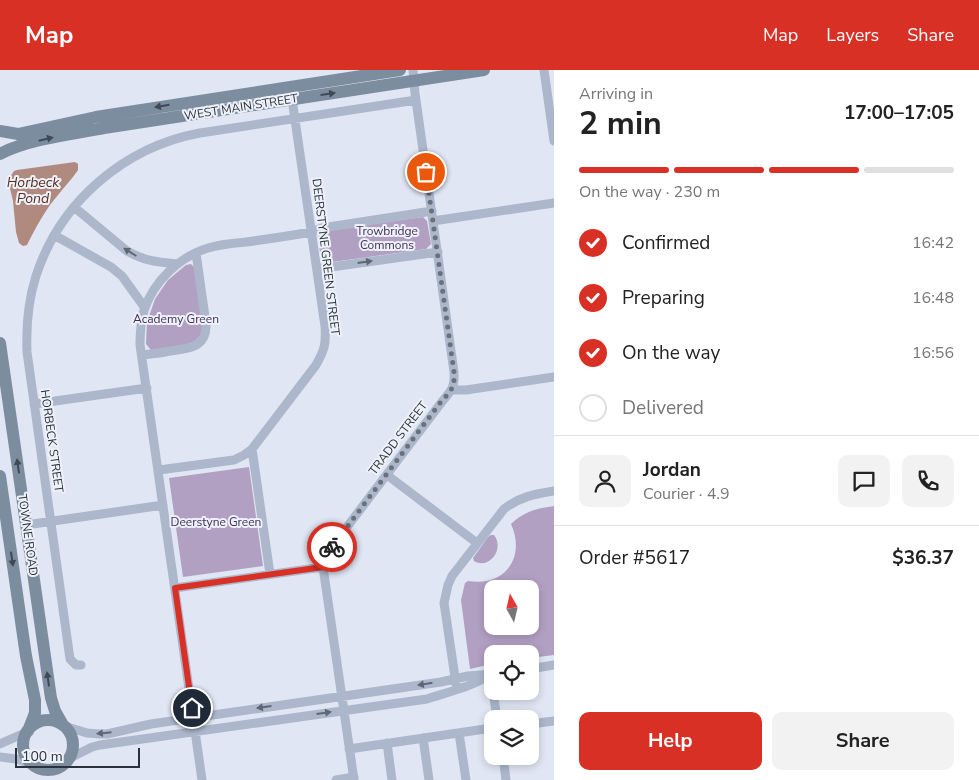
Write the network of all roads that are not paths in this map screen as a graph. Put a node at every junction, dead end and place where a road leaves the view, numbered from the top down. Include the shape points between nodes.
1 (400, 70) edge
2 (484, 70) edge
3 (544, 70) edge
4 (413, 76) edge
5 (292, 99) junction
6 (416, 100) junction
7 (295, 118) junction
8 (0, 132) edge
9 (554, 141) edge
10 (0, 154) edge
11 (554, 203) edge
12 (74, 207) junction
13 (433, 216) junction
14 (311, 232) junction
15 (54, 235) junction
16 (438, 252) junction
17 (196, 253) junction
18 (177, 264) junction
19 (317, 269) junction
20 (145, 308) junction
21 (0, 343) edge
22 (142, 355) junction
23 (554, 377) edge
24 (146, 388) junction
25 (452, 390) junction
26 (34, 404) junction
27 (252, 449) junction
28 (159, 470) junction
29 (386, 475) junction
30 (0, 476) edge
31 (554, 491) edge
32 (163, 505) junction
33 (50, 521) junction
34 (26, 525) junction
35 (477, 543) junction
36 (323, 567) junction
37 (270, 574) junction
38 (175, 588) junction
39 (81, 665) dead end
40 (554, 665) edge
41 (539, 667) edge
42 (484, 675) edge
43 (455, 679) junction
44 (484, 679) edge
45 (457, 689) junction
46 (342, 696) junction
47 (344, 710) junction
48 (193, 718) junction
49 (554, 721) edge
50 (539, 723) edge
51 (64, 725) junction
52 (484, 729) edge
53 (28, 731) junction
54 (195, 731) junction
55 (459, 733) junction
56 (423, 738) junction
57 (387, 743) junction
58 (0, 744) edge
59 (349, 749) junction
60 (0, 757) edge
61 (70, 758) junction
62 (33, 764) junction
63 (504, 765) edge
64 (354, 779) edge
65 (42, 780) edge
66 (61, 780) edge
67 (202, 780) edge
68 (336, 780) edge
69 (392, 780) edge
70 (429, 780) edge
71 (466, 780) edge
72 (506, 780) edge

1 -> 8 street, WEST MAIN STREET via 96,117 18,134
2 - 4 street, WEST MAIN STREET
3 - 9 street
5 -> 4 street, WEST MAIN STREET
4 - 6 street
5 - 7 street, DEERSTYNE GREEN STREET
10 -> 5 street, WEST MAIN STREET via 81,132
6 - 7 street, HORBECK STREET
6 - 13 street
7 - 12 street, HORBECK STREET via 200,133 166,142 113,170 88,190
7 - 14 street, DEERSTYNE GREEN STREET
11 - 13 street
12 - 15 street, HORBECK STREET
18 -> 12 street via 153,262 136,256
13 - 14 street via 322,228
13 - 16 street
14 - 17 street via 226,244
14 - 19 street, DEERSTYNE GREEN STREET
15 - 20 street via 122,276
15 - 26 street, HORBECK STREET via 36,277 28,317 27,352
19 -> 16 street
16 - 25 street via 454,372
17 - 18 street
17 - 22 street via 206,324 204,338 191,348
18 - 20 street via 156,287
19 - 27 street, DEERSTYNE GREEN STREET via 326,336 324,351
20 - 22 street via 140,336
34 -> 21 street, TOWNE ROAD
22 - 24 street
23 - 25 street
24 - 26 street
24 - 28 street
25 - 29 street, TRADD STREET
26 - 33 street, HORBECK STREET
27 - 28 street, DEERSTYNE GREEN STREET via 234,460
27 - 37 street
28 - 32 street
29 - 35 street
29 - 36 street, TRADD STREET via 325,556
30 -> 53 street, TOWNE ROAD via 35,700
31 - 35 street via 512,502
32 - 33 street
32 - 38 street
33 - 34 street
33 - 39 street, HORBECK STREET via 70,659
51 -> 34 street, TOWNE ROAD via 54,711 51,698
35 - 43 street via 452,576 445,594
36 - 37 street
36 - 46 street
37 - 38 street
38 - 48 street
40 - 41 street
42 - 43 street
43 - 45 street
43 -> 46 street
44 - 45 street
45 - 47 street via 427,699
46 - 47 street
46 -> 48 street
54 -> 47 street
47 - 59 street
48 -> 51 street via 107,734 87,733
48 - 54 street
49 - 50 street
51 - 53 street via 45,720
51 - 61 street via 73,739
52 - 55 street
53 - 58 street
53 - 62 street via 24,748 26,757
54 - 61 street via 97,746
54 - 67 street
55 - 56 street
55 - 71 street
56 - 57 street
56 - 70 street
57 - 59 street
57 - 69 street
59 - 64 street
60 - 62 street
61 - 62 street via 53,770
61 - 66 street
62 - 65 street
63 - 72 street
64 - 68 street

